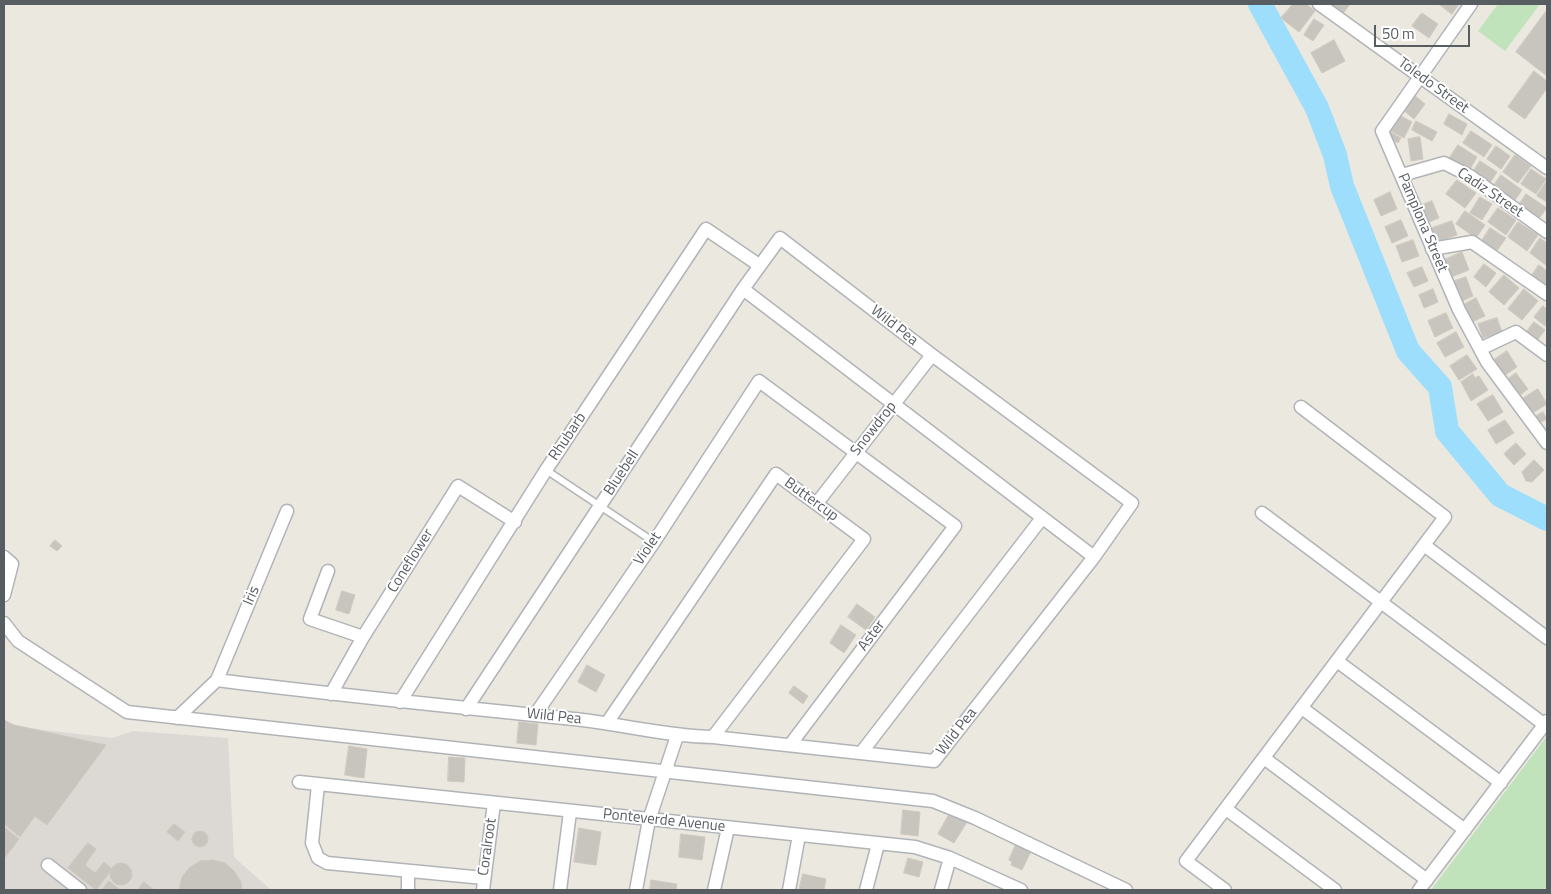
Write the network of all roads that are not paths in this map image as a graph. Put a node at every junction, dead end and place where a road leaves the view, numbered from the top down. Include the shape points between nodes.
1 (1319, 4) edge
2 (1471, 4) edge
3 (1418, 77) junction
4 (1547, 168) edge
5 (1402, 175) junction
6 (1547, 232) edge
7 (780, 238) joint
8 (1432, 249) junction
9 (759, 265) junction
10 (743, 288) junction
11 (1547, 294) edge
12 (1480, 349) junction
13 (932, 355) junction
14 (1547, 355) edge
15 (894, 404) junction
16 (1300, 407) dead end
17 (1547, 443) edge
18 (856, 452) junction
19 (546, 470) junction
20 (817, 503) junction
21 (600, 506) junction
22 (287, 512) dead end
23 (1262, 513) dead end
24 (1042, 518) junction
25 (515, 522) junction
26 (654, 542) junction
27 (1424, 546) junction
28 (1094, 556) junction
29 (4, 557) edge
30 (328, 571) dead end
31 (4, 595) edge
32 (1381, 602) junction
33 (4, 623) edge
34 (363, 637) junction
35 (1547, 638) edge
36 (1337, 661) junction
37 (217, 680) junction
38 (331, 694) junction
39 (400, 702) junction
40 (1302, 708) junction
41 (466, 709) junction
42 (534, 715) junction
43 (178, 718) junction
44 (608, 723) junction
45 (1546, 723) edge
46 (676, 736) junction
47 (712, 737) junction
48 (790, 745) junction
49 (861, 753) junction
50 (1264, 758) junction
51 (664, 772) junction
52 (299, 782) dead end
53 (1501, 783) junction
54 (318, 785) junction
55 (494, 803) junction
56 (1226, 809) junction
57 (570, 812) junction
58 (649, 820) junction
59 (728, 828) junction
60 (1465, 830) junction
61 (799, 835) junction
62 (878, 844) junction
63 (950, 858) junction
64 (48, 865) dead end
65 (408, 870) junction
66 (483, 884) edge
67 (1423, 885) edge
68 (80, 890) edge
69 (408, 890) edge
70 (560, 890) edge
71 (636, 890) edge
72 (714, 890) edge
73 (789, 890) edge
74 (866, 890) edge
75 (941, 890) edge
76 (1021, 890) edge
77 (1126, 890) edge
78 (1225, 890) edge
79 (1335, 890) edge

1 - 3 street, Toledo Street
2 - 3 street, Pamplona Street
3 - 4 street, Toledo Street
3 - 5 street, Pamplona Street via 1382,131
5 - 6 street, Cadiz Street via 1444,164 1470,176
5 - 8 street, Pamplona Street
7 - 9 street, Bluebell
7 - 13 street, Wild Pea
8 - 11 street via 1472,242
8 - 12 street, Pamplona Street
9 - 10 street, Bluebell
9 - 19 street, Rhubarb via 706,229
10 - 15 street
10 - 21 street, Bluebell
12 - 14 street via 1516,332
12 - 17 street, Pamplona Street via 1486,362
13 - 15 street, Snowdrop
13 - 28 street, Wild Pea via 1132,503
15 - 18 street, Snowdrop
15 - 24 street
16 - 27 street via 1446,517
18 - 20 street, Snowdrop
18 - 26 street, Violet via 759,381
18 - 48 street, Aster via 955,526
19 - 21 lane
19 - 25 street, Rhubarb
20 - 44 street, Buttercup via 776,474
20 - 47 street, Buttercup via 864,539
21 - 26 lane
21 - 41 street, Bluebell
22 - 37 street, Iris
23 - 32 street
24 - 28 street
24 - 49 street
25 - 34 street, Coneflower via 458,486
25 - 39 street, Rhubarb
26 - 42 street, Violet
27 - 32 street
27 - 35 street
28 - 49 street, Wild Pea via 934,761
29 - 31 street via 12,564
30 - 34 street via 310,619
32 - 36 street
32 - 45 street
33 - 43 street via 18,641 127,712
34 - 38 street, Coneflower
36 - 40 street
36 - 53 street
37 - 38 street, Wild Pea
37 - 43 street
38 - 39 street, Wild Pea
39 - 41 street, Wild Pea
40 - 50 street
40 - 60 street
41 - 42 street, Wild Pea
42 - 44 street, Wild Pea
43 - 51 street
44 - 46 street, Wild Pea
45 - 53 street
46 - 47 street, Wild Pea
46 - 51 street
47 - 48 street, Wild Pea
48 - 49 street, Wild Pea
50 - 56 street
50 - 67 street
51 - 58 street
51 - 77 street via 933,801
52 - 54 street, Ponteverde Avenue
53 - 60 street
54 - 55 street, Ponteverde Avenue
54 - 65 street via 312,843 318,858 328,864
55 - 57 street, Ponteverde Avenue
55 - 66 street, Coralroot
56 - 78 street via 1186,861
56 - 79 street
57 - 58 street, Ponteverde Avenue
57 - 70 street
58 - 59 street, Ponteverde Avenue
58 - 71 street
59 - 61 street, Ponteverde Avenue
59 - 72 street
60 - 67 street
61 - 62 street, Ponteverde Avenue
61 - 73 street
62 - 63 street, Ponteverde Avenue via 914,847
62 - 74 street
63 - 75 street
63 - 76 street, Ponteverde Avenue
64 - 68 street
65 - 66 street
65 - 69 street

